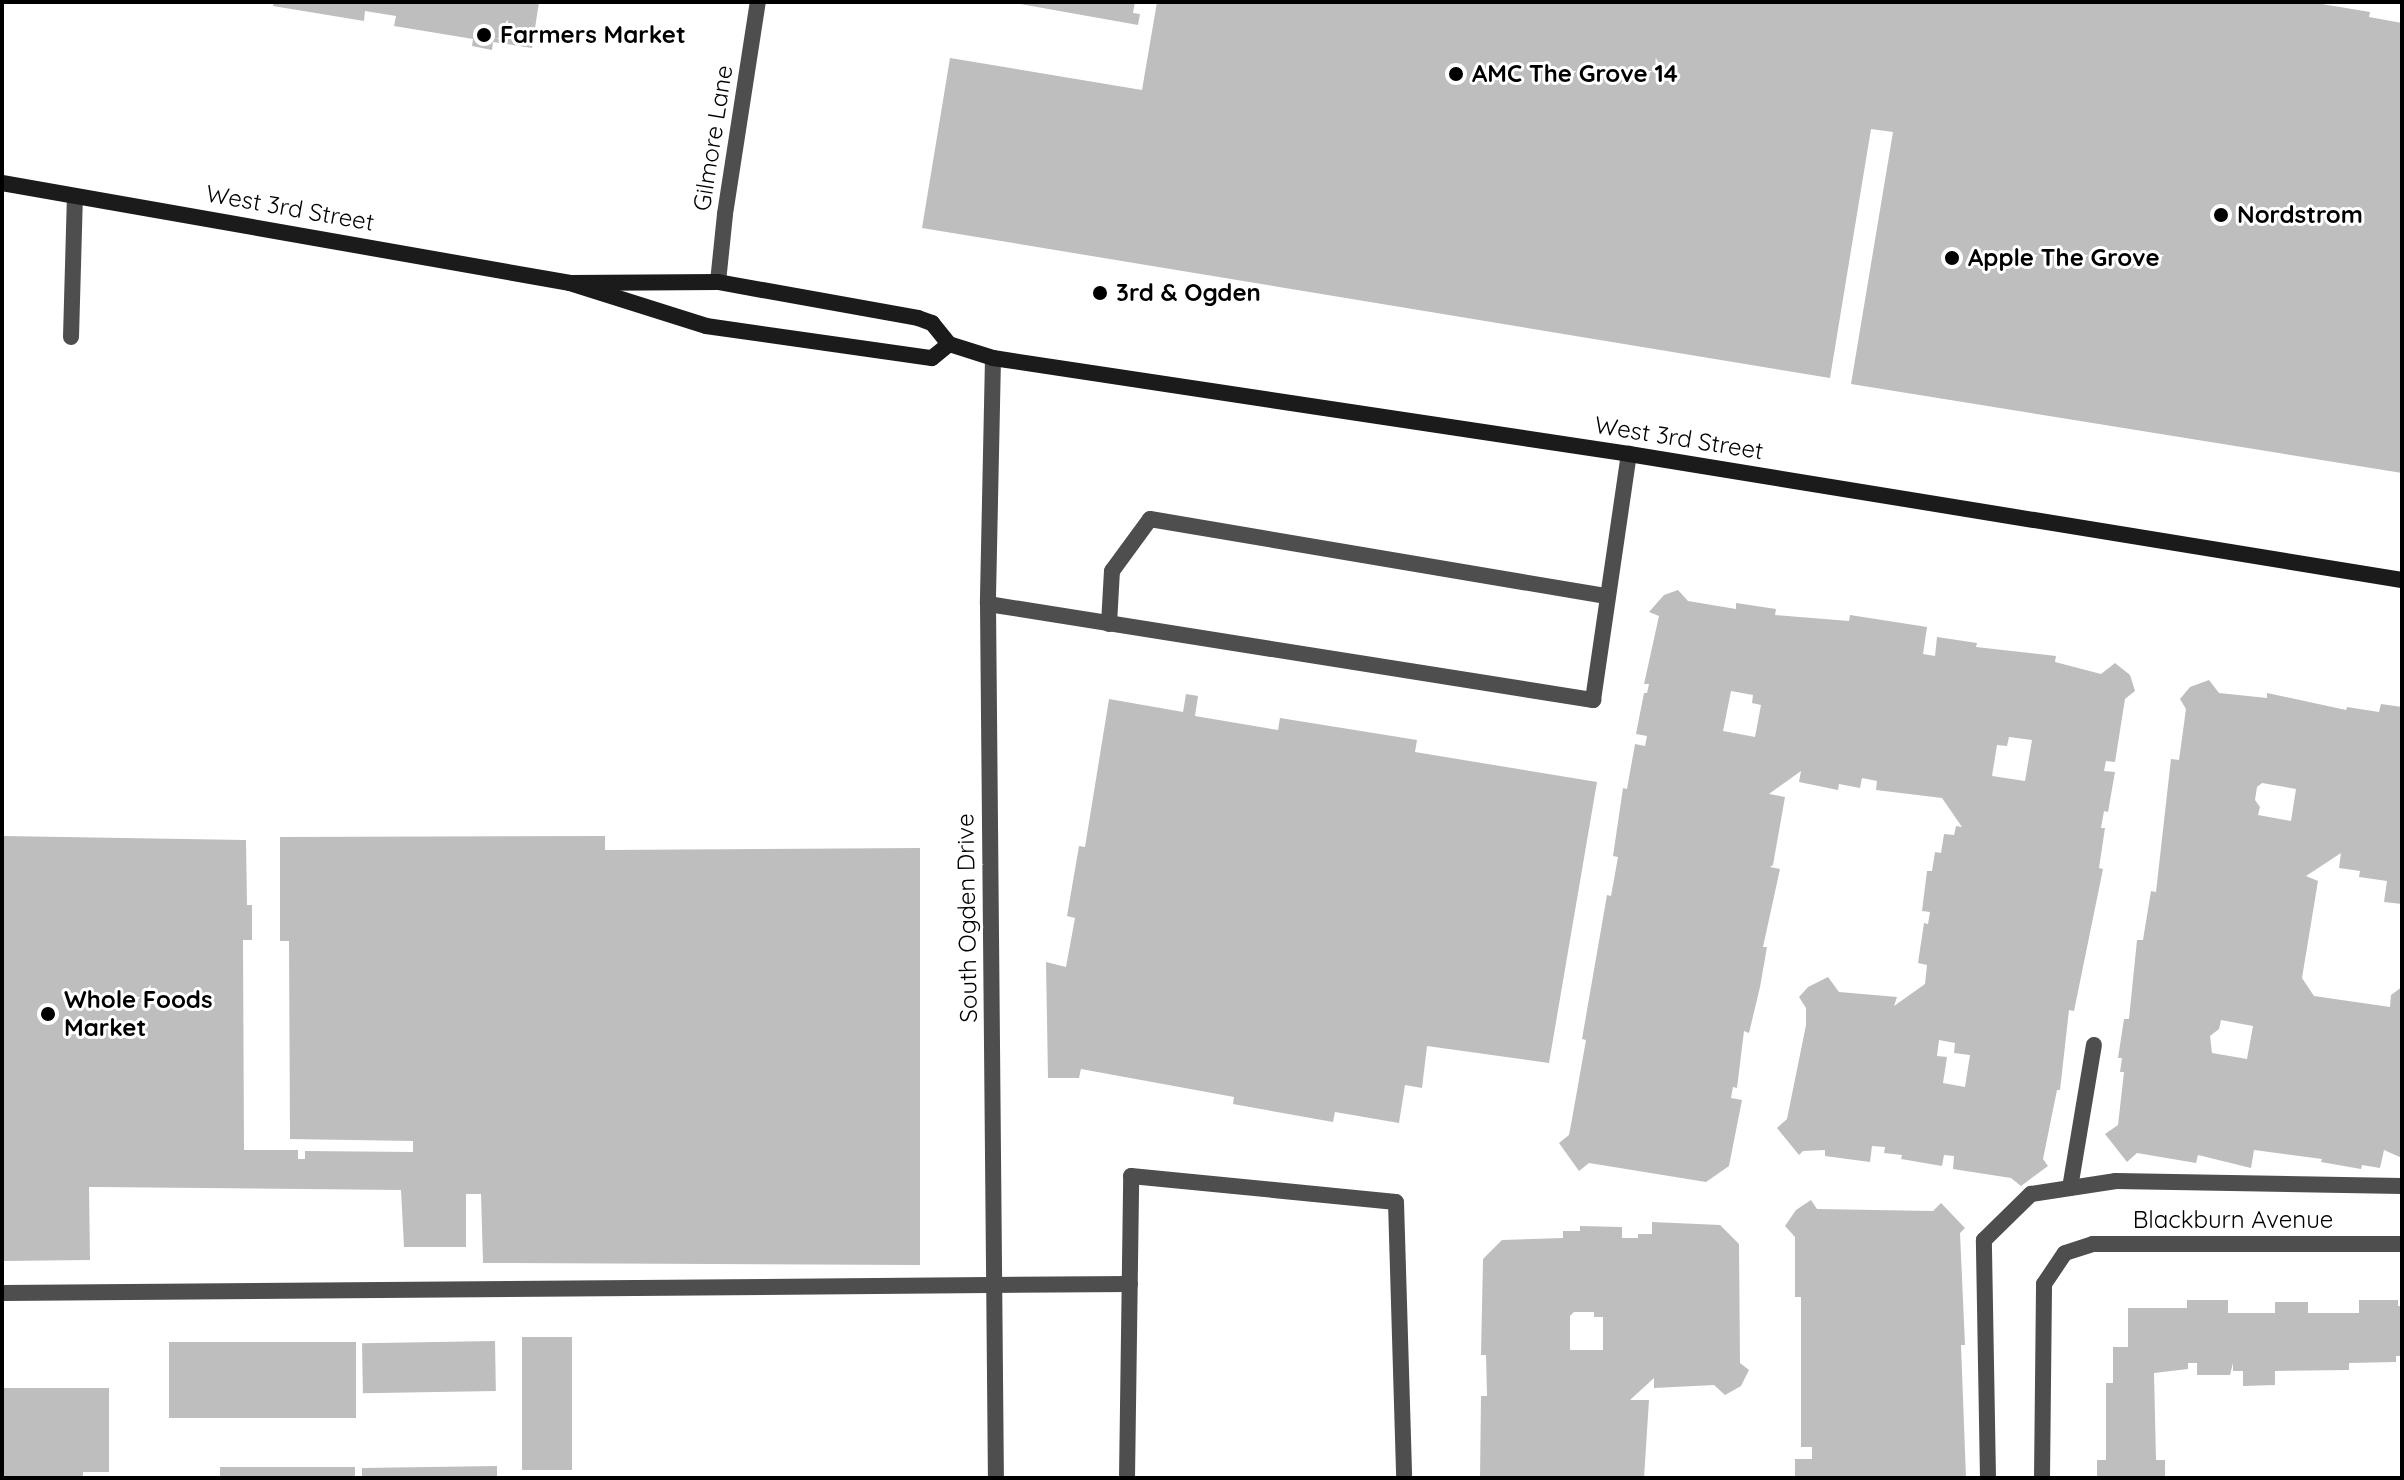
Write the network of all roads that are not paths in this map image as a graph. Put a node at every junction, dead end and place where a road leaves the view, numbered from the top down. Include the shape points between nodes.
1 (758, 2) edge
2 (2, 183) edge
3 (75, 196) junction
4 (718, 282) junction
5 (570, 283) junction
6 (71, 337) dead end
7 (949, 344) junction
8 (993, 358) junction
9 (1629, 454) junction
10 (2402, 580) edge
11 (1607, 596) junction
12 (988, 604) junction
13 (1109, 624) junction
14 (2094, 1045) dead end
15 (2402, 1186) edge
16 (2070, 1188) junction
17 (2402, 1244) edge
18 (996, 1284) junction
19 (1130, 1284) junction
20 (2, 1293) edge
21 (996, 1478) edge
22 (1127, 1478) edge
23 (1404, 1478) edge
24 (1988, 1478) edge
25 (2042, 1478) edge

1 - 4 street, Gilmore Lane
2 - 3 main road, West 3rd Street
3 - 5 main road, West 3rd Street
3 - 6 street
4 - 5 main road, West 3rd Street
4 - 7 main road, West 3rd Street via 918,318 932,323
5 - 7 main road, West 3rd Street via 706,326 932,358
7 - 8 main road, West 3rd Street
8 - 9 main road, West 3rd Street
8 - 12 street, South Ogden Drive
9 - 10 main road, West 3rd Street
9 - 11 street
11 - 13 street via 1150,519 1112,571
11 - 13 street via 1593,700
12 - 13 street
12 - 18 street, South Ogden Drive
14 - 16 street
15 - 16 street via 2116,1181
16 - 24 street via 2031,1194 1984,1240
17 - 25 street, Blackburn Avenue via 2093,1244 2065,1253 2044,1284
18 - 19 street
18 - 20 street
18 - 21 street, South Ogden Drive
19 - 22 street
19 - 23 street via 1131,1176 1396,1202

